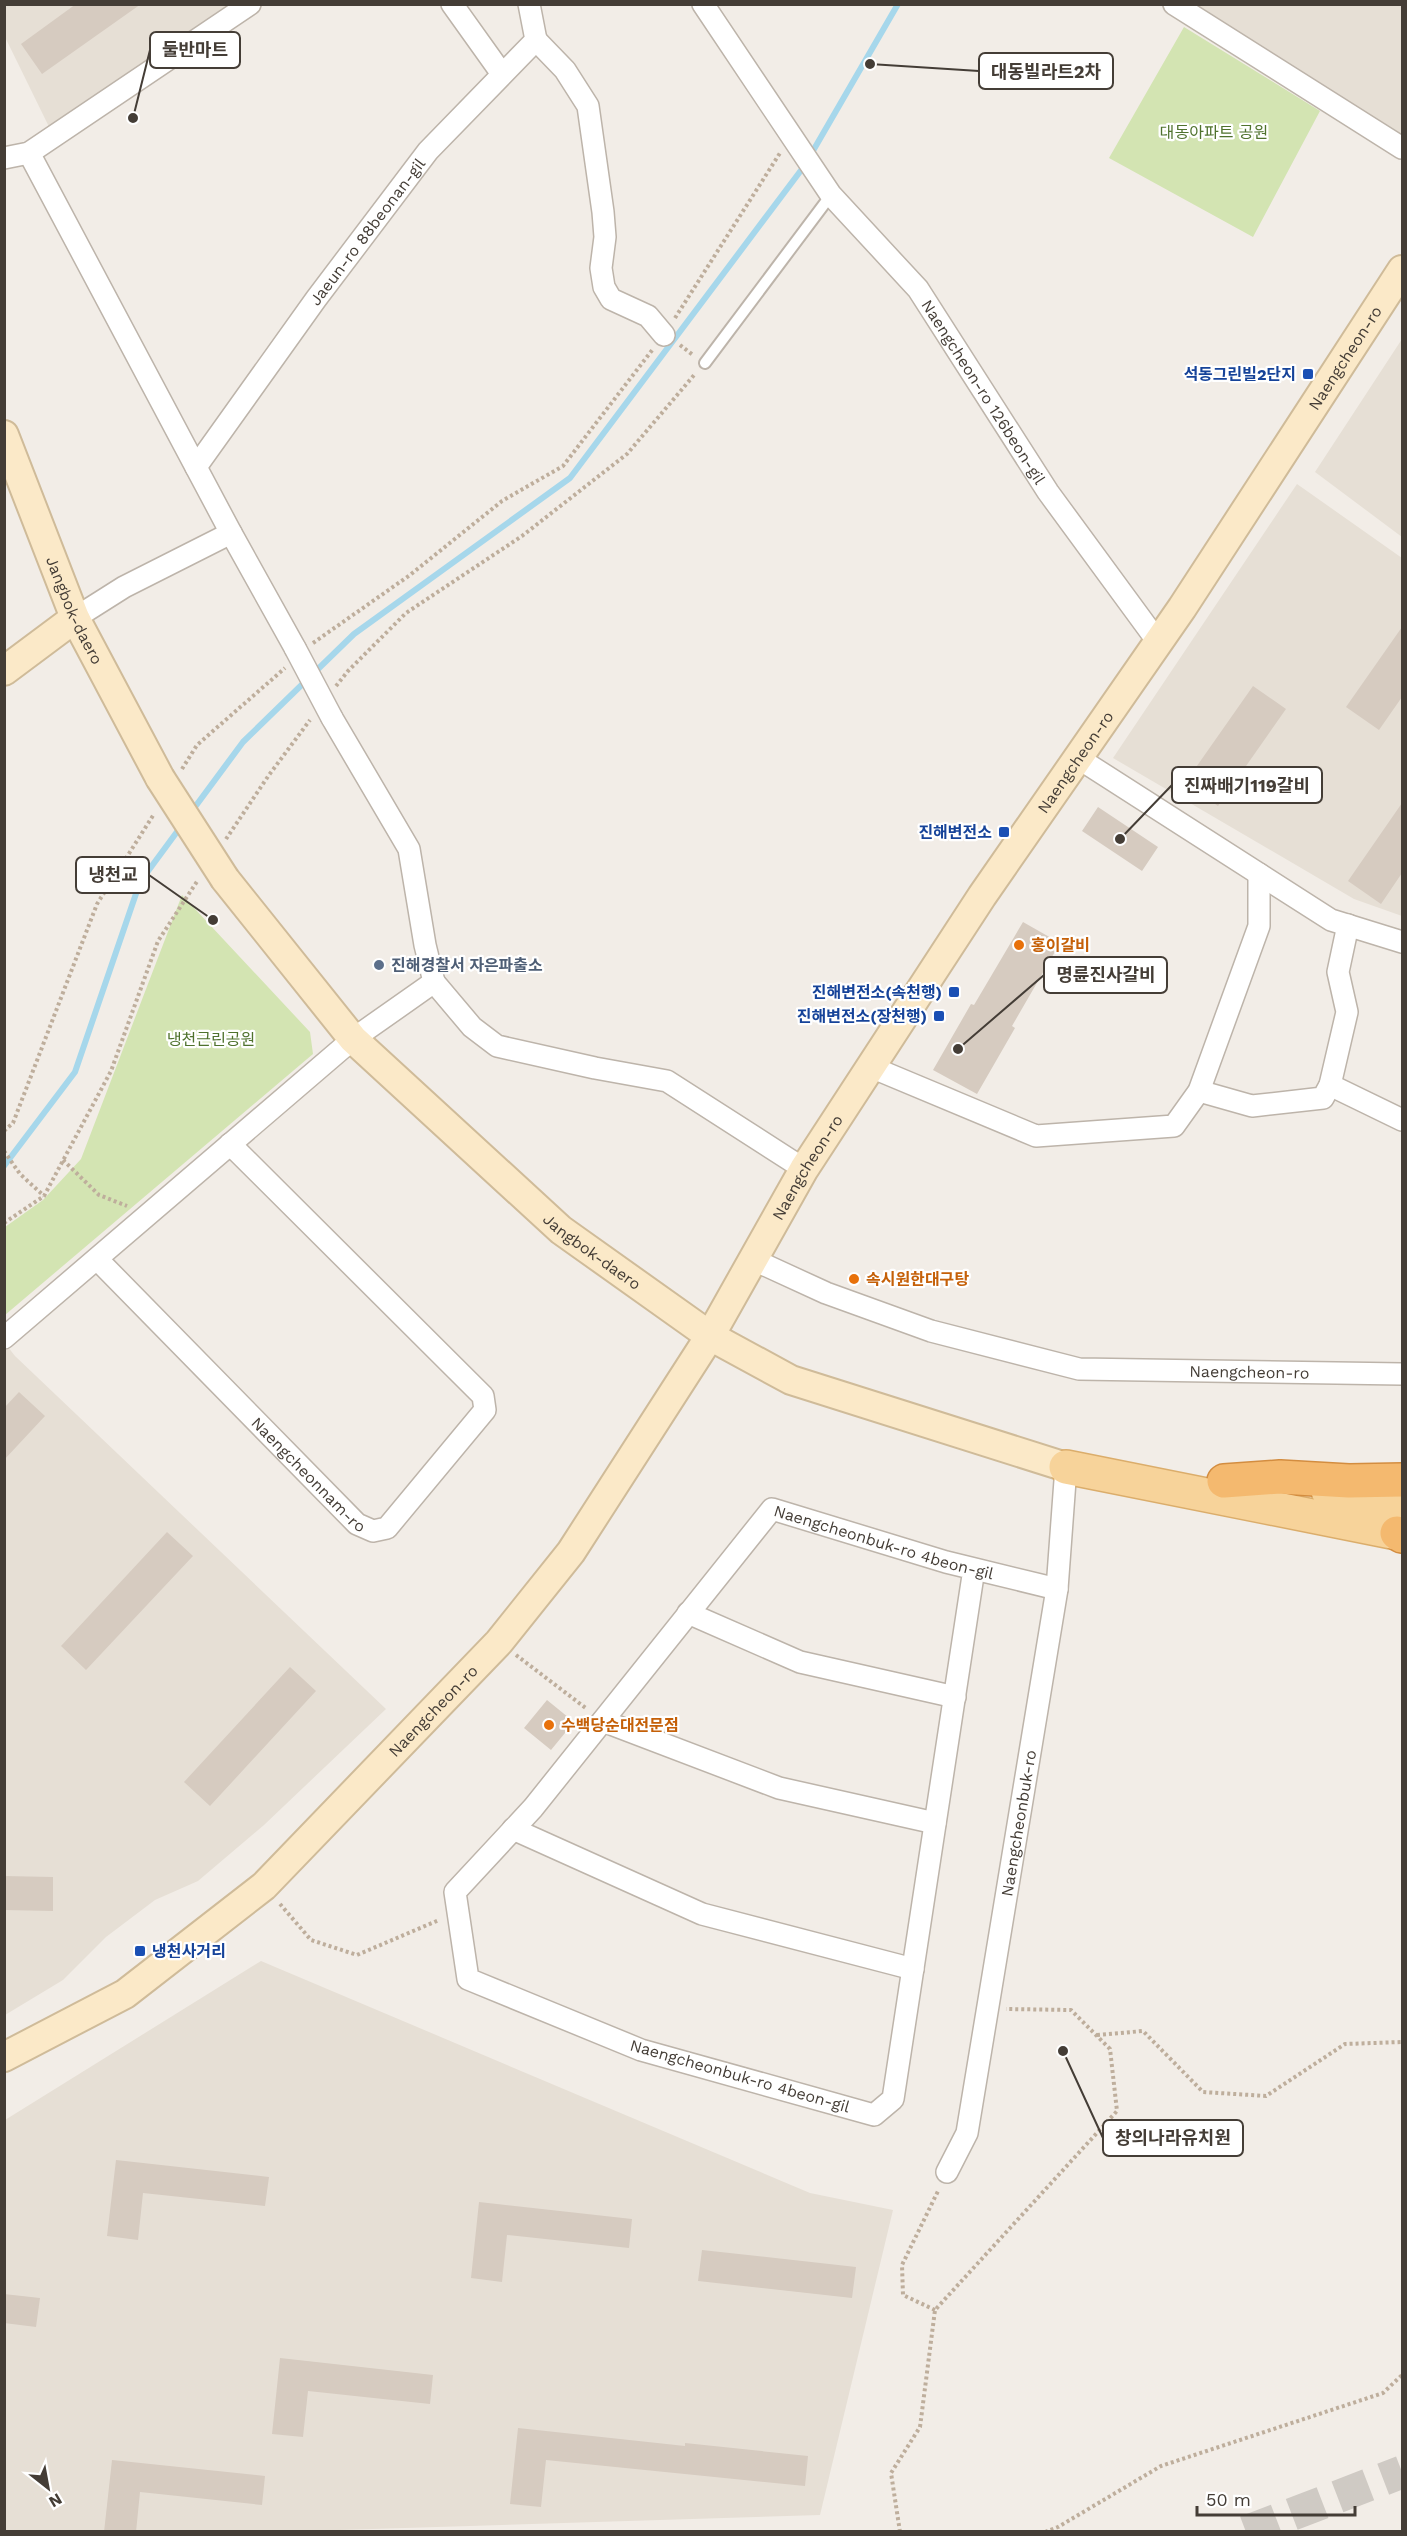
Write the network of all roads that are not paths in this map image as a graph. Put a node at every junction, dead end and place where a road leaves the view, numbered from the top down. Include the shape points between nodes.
1 (250, 4) edge
2 (452, 4) edge
3 (529, 4) edge
4 (704, 4) edge
5 (1174, 4) edge
6 (536, 40) junction
7 (502, 74) junction
8 (1402, 148) edge
9 (29, 153) junction
10 (4, 158) edge
11 (831, 195) junction
12 (1402, 270) edge
13 (664, 335) road end
14 (705, 363) road end
15 (4, 435) edge
16 (196, 467) junction
17 (231, 533) junction
18 (75, 618) junction
19 (1158, 642) junction
20 (4, 671) edge
21 (1078, 758) junction
22 (1259, 874) junction
23 (1348, 925) junction
24 (1402, 942) edge
25 (434, 982) junction
26 (353, 1039) junction
27 (871, 1067) junction
28 (1199, 1091) junction
29 (1327, 1092) junction
30 (1402, 1120) edge
31 (230, 1144) junction
32 (804, 1169) junction
33 (97, 1259) junction
34 (754, 1260) junction
35 (710, 1336) junction
36 (4, 1338) edge
37 (1402, 1374) edge
38 (1066, 1467) junction
39 (1402, 1480) edge
40 (1224, 1481) junction
41 (1401, 1526) edge
42 (974, 1569) junction
43 (1058, 1589) junction
44 (688, 1613) junction
45 (954, 1697) junction
46 (603, 1720) junction
47 (935, 1823) junction
48 (513, 1829) junction
49 (913, 1969) junction
50 (4, 2057) edge
51 (947, 2172) road end

1 - 9 street
2 - 7 street
3 - 6 street
4 - 11 street, Naengcheon-ro 126beon-gil
5 - 8 street
6 - 7 street, Jaeun-ro 88beonan-gil
6 - 13 street via 564,70 588,106 603,212 604,287 611,299 648,316
7 - 16 street, Jaeun-ro 88beonan-gil via 428,151
9 - 10 street
9 - 16 street
11 - 14 lane
11 - 19 street, Naengcheon-ro 126beon-gil via 918,289 1048,492
12 - 19 main road, Naengcheon-ro
15 - 18 main road, Jangbok-daero
16 - 17 street
17 - 18 street via 124,587
17 - 25 street, bridge via 409,849
18 - 20 main road
18 - 26 main road, Jangbok-daero, bridge via 166,786 225,879
19 - 21 main road, Naengcheon-ro
21 - 22 street
21 - 27 main road, Naengcheon-ro
22 - 23 street via 1331,920
22 - 28 street via 1259,926
23 - 24 street
23 - 29 street via 1338,972 1347,1011
25 - 26 street
25 - 32 street via 472,1027 498,1046 667,1081
26 - 31 street
26 - 35 main road, Jangbok-daero via 561,1230
27 - 28 street via 1036,1136 1174,1126
27 - 32 main road, Naengcheon-ro
28 - 29 street via 1252,1106
29 - 30 street
31 - 33 street
31 - 33 street, Naengcheonnam-ro via 483,1396 485,1410 387,1528 373,1531 357,1524
32 - 34 main road, Naengcheon-ro
33 - 36 street
34 - 35 main road, Naengcheon-ro
34 - 37 street, Naengcheon-ro via 826,1293 931,1331 1079,1369
35 - 38 main road, Jangbok-daero via 791,1380
35 - 50 main road, Naengcheon-ro via 571,1552 499,1642 264,1886 125,1994
38 - 40 main road
38 - 41 main road
38 - 43 street, Naengcheonbuk-ro
39 - 40 highway via 1280,1477
40 - 41 main road via 1342,1492
42 - 43 street, Naengcheonbuk-ro 4beon-gil
42 - 44 street, Naengcheonbuk-ro 4beon-gil via 772,1509
42 - 45 street
43 - 51 street, Naengcheonbuk-ro via 967,2133
44 - 45 street via 800,1662
44 - 46 street, Naengcheonbuk-ro 4beon-gil
45 - 47 street
46 - 47 street via 778,1788
46 - 48 street, Naengcheonbuk-ro 4beon-gil
47 - 49 street
48 - 49 street via 702,1914
48 - 49 street, Naengcheonbuk-ro 4beon-gil via 455,1892 468,1979 641,2050 874,2115 893,2099

